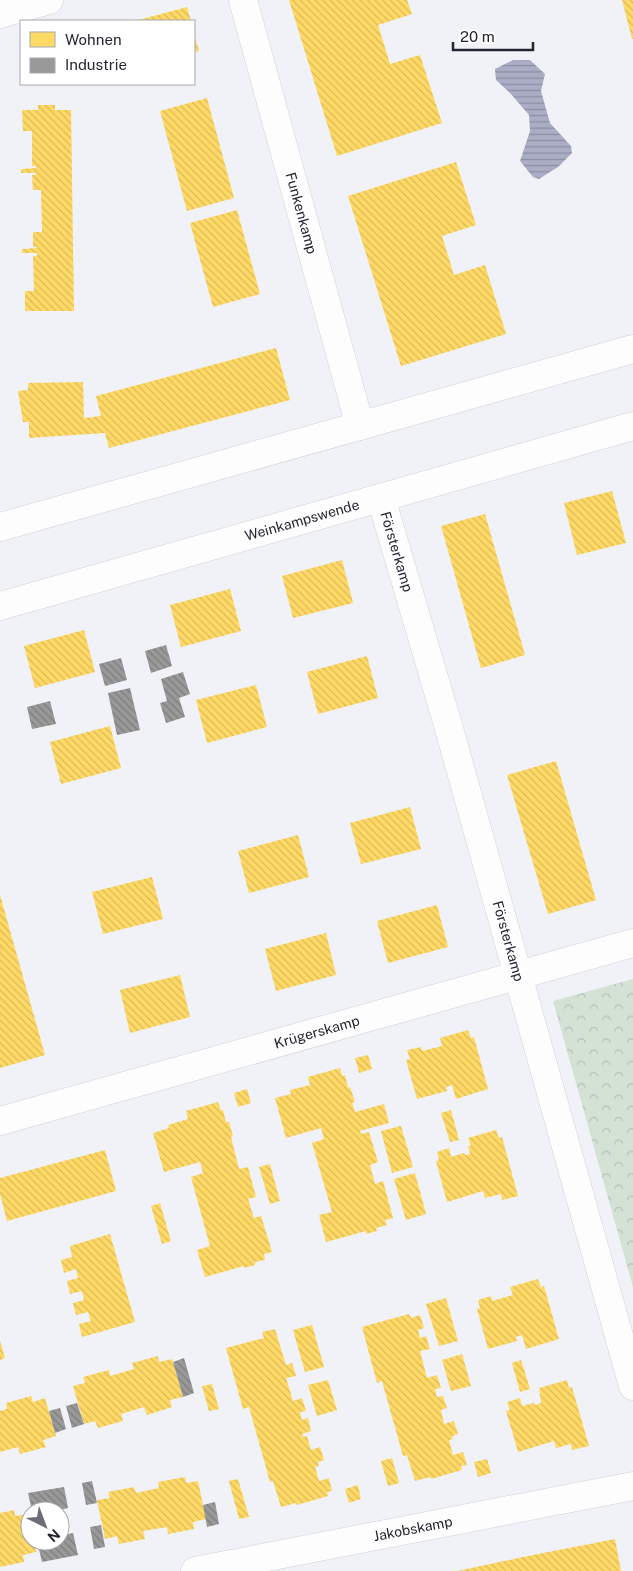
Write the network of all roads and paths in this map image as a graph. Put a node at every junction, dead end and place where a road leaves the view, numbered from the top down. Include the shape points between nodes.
1 (49, 0) edge
2 (243, 0) edge
3 (0, 14) edge
4 (633, 349) edge
5 (360, 426) junction
6 (633, 426) edge
7 (381, 498) junction
8 (0, 527) edge
9 (0, 606) edge
10 (633, 943) edge
11 (518, 975) junction
12 (0, 1120) edge
13 (633, 1386) edge
14 (633, 1486) edge
15 (195, 1571) edge

1 - 3 street
2 - 5 street, Funkenkamp
4 - 5 street
5 - 8 street
6 - 7 street, Weinkampswende
7 - 9 street, Weinkampswende
7 - 11 street, Försterkamp
10 - 11 street, Krügerskamp
11 - 12 street, Krügerskamp
11 - 13 street, Försterkamp
14 - 15 street, Jakobskamp

